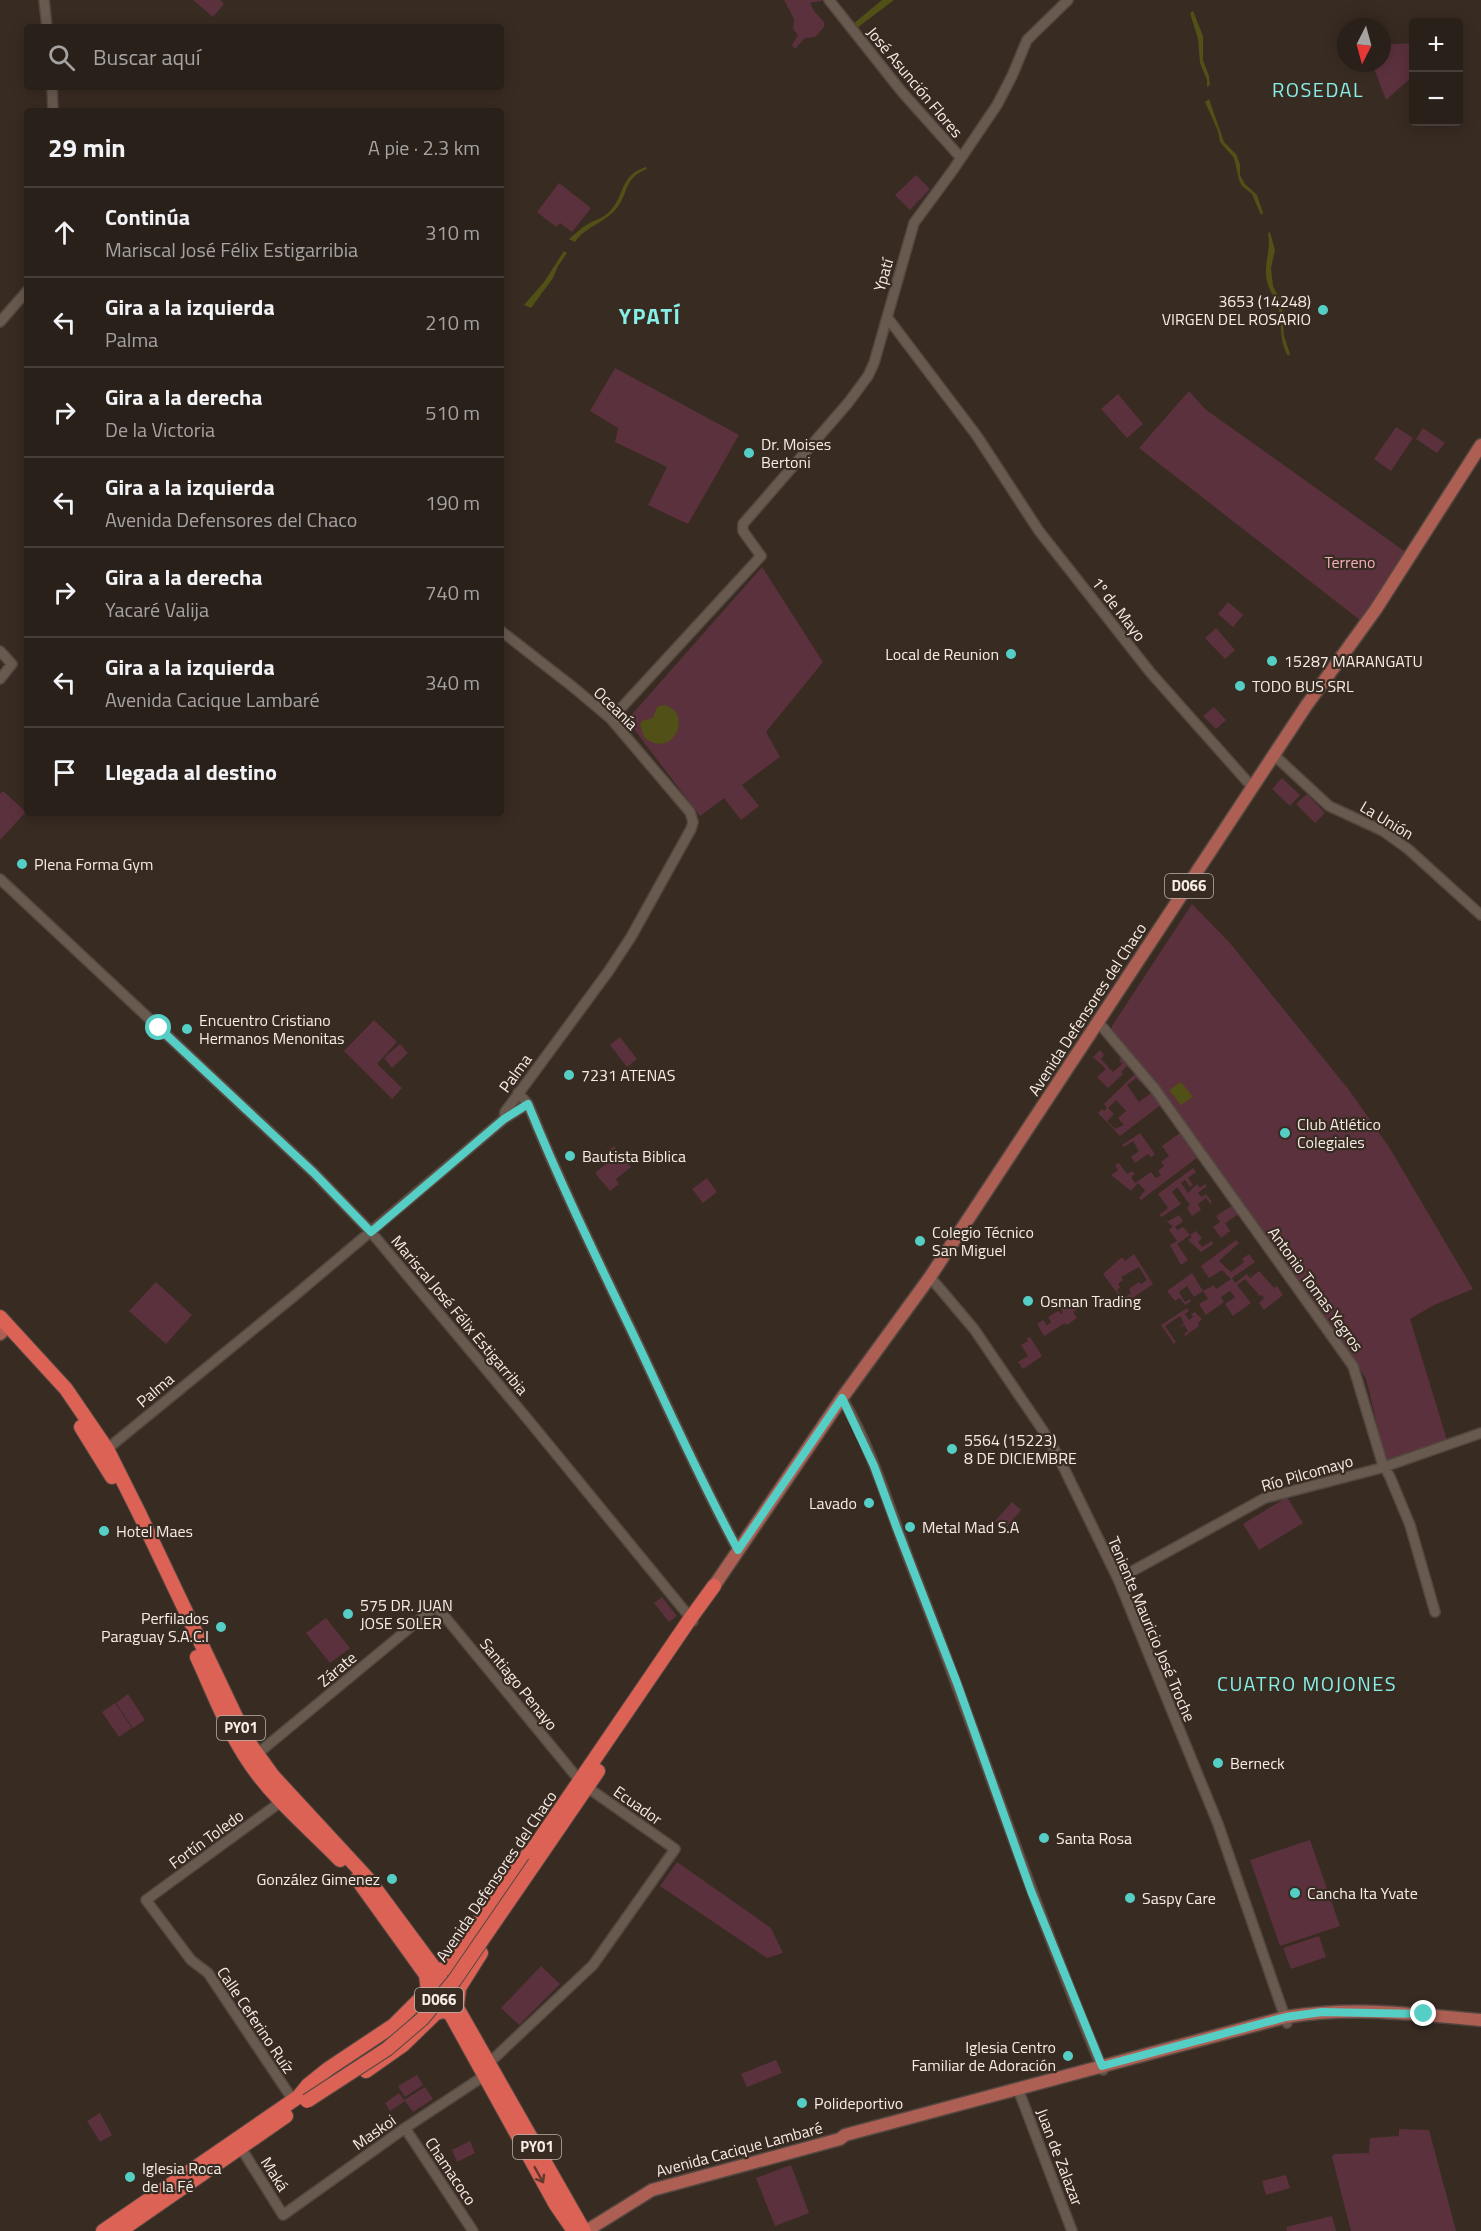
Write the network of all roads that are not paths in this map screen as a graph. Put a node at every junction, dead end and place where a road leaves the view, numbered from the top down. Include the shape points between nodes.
1 (44, 0) edge
2 (828, 0) edge
3 (1068, 0) edge
4 (47, 24) edge
5 (52, 90) edge
6 (53, 108) edge
7 (959, 157) junction
8 (24, 294) edge
9 (886, 317) junction
10 (0, 322) edge
11 (1479, 451) edge
12 (504, 633) edge
13 (0, 651) edge
14 (0, 679) edge
15 (611, 719) junction
16 (1274, 755) junction
17 (1253, 788) junction
18 (693, 822) joint
19 (0, 879) edge
20 (1481, 915) edge
21 (1099, 1023) junction
22 (518, 1093) junction
23 (528, 1104) junction
24 (504, 1119) junction
25 (371, 1232) junction
26 (930, 1277) junction
27 (2, 1328) edge
28 (842, 1398) junction
29 (1481, 1433) edge
30 (107, 1449) junction
31 (1385, 1466) junction
32 (738, 1550) junction
33 (1118, 1579) junction
34 (714, 1586) joint
35 (436, 1606) joint
36 (1435, 1612) dead end
37 (692, 1621) junction
38 (256, 1755) junction
39 (584, 1784) junction
40 (282, 1801) junction
41 (541, 1845) junction
42 (675, 1849) joint
43 (146, 1900) joint
44 (436, 1970) junction
45 (466, 1977) junction
46 (416, 2004) junction
47 (453, 2010) junction
48 (1424, 2017) junction
49 (431, 2018) junction
50 (1287, 2020) junction
51 (1481, 2020) edge
52 (1481, 2025) edge
53 (1103, 2069) junction
54 (487, 2070) junction
55 (1019, 2091) junction
56 (301, 2098) junction
57 (405, 2128) junction
58 (241, 2148) junction
59 (283, 2215) joint
60 (103, 2231) edge
61 (120, 2231) edge
62 (473, 2231) edge
63 (574, 2231) edge
64 (585, 2231) edge
65 (1072, 2231) edge

1 - 4 street
2 - 7 street, José Asunción Flores
3 - 7 street, Ypatí via 1024,45 997,105
5 - 6 street
7 - 9 street, Ypatí via 913,226
8 - 10 street
9 - 15 street, Ypatí via 868,376 743,524 743,531 761,556
9 - 17 street, 1º de Mayo via 977,436 1039,531 1150,672
11 - 16 main road, Avenida Defensores del Chaco / D066
12 - 15 street, Oceanía
13 - 14 street via 12,664
15 - 18 street, Oceanía via 690,812
16 - 17 main road, Avenida Defensores del Chaco / D066
16 - 20 street, La Unión via 1329,806 1383,831 1408,849
17 - 21 main road, Avenida Defensores del Chaco / D066
18 - 22 street, Palma via 631,937
19 - 25 street, Mariscal José Félix Estigarribia via 314,1173
21 - 26 main road, Avenida Defensores del Chaco / D066
21 - 31 street, Antonio Tomas Yegros via 1168,1107 1353,1366
22 - 23 street
22 - 24 street, Palma
23 - 24 street
23 - 32 street via 592,1250
24 - 25 street, Palma
25 - 30 street, Palma
25 - 37 street, Mariscal José Félix Estigarribia
26 - 28 main road, Avenida Defensores del Chaco / D066
26 - 33 street, Teniente Mauricio José Troche via 974,1329 1042,1429
27 - 30 highway, PY01 via 66,1389
27 - 40 highway, PY01 via 59,1395 111,1474 237,1744
28 - 32 main road, Avenida Defensores del Chaco / D066
28 - 53 street via 874,1466 1031,1891
29 - 31 street, Río Pilcomayo
30 - 38 highway, PY01
31 - 33 street, Río Pilcomayo via 1265,1498
31 - 36 street, Antonio Tomas Yegros via 1410,1525
32 - 34 main road, Avenida Defensores del Chaco / D066
33 - 50 street, Teniente Mauricio José Troche via 1218,1824
34 - 37 highway, Avenida Defensores del Chaco / D066
35 - 38 street, Zárate
35 - 39 street, Santiago Penayo
37 - 39 highway, Avenida Defensores del Chaco / D066
38 - 44 highway, PY01 via 362,1871
39 - 41 highway, Avenida Defensores del Chaco / D066
39 - 42 street, Ecuador
40 - 43 street, Fortín Toledo
40 - 44 highway, PY01 via 351,1872
41 - 44 highway via 510,1876
41 - 45 highway via 530,1880
41 - 56 highway, Avenida Defensores del Chaco / D066 via 455,1969 417,2013
42 - 54 street, Maskoi via 593,1965
43 - 56 street, Calle Ceferino Ruíz via 191,1960 208,1974
44 - 45 highway via 453,1978
44 - 46 highway via 428,1991
44 - 47 highway, PY01
45 - 47 highway
46 - 49 highway via 429,2005
46 - 56 highway via 394,2025 308,2085
47 - 49 highway via 440,2011
47 - 54 highway, PY01
48 - 50 main road, Avenida Cacique Lambaré
48 - 51 main road, Avenida Cacique Lambaré
48 - 52 main road, Avenida Cacique Lambaré
49 - 56 highway via 389,2056 319,2099
50 - 53 main road, Avenida Cacique Lambaré
53 - 55 main road, Avenida Cacique Lambaré
54 - 57 street, Maskoi
54 -> 63 highway, PY01 via 556,2205
54 - 64 highway, PY01
55 - 64 main road, Avenida Cacique Lambaré via 652,2190
55 - 65 street, Juan de Zalazar
56 - 58 highway, Avenida Defensores del Chaco / D066
56 - 60 highway, Avenida Defensores del Chaco / D066
57 - 59 street, Maskoi
57 - 62 street, Chamacoco
58 - 59 street, Maká
58 - 61 highway, Avenida Defensores del Chaco / D066

